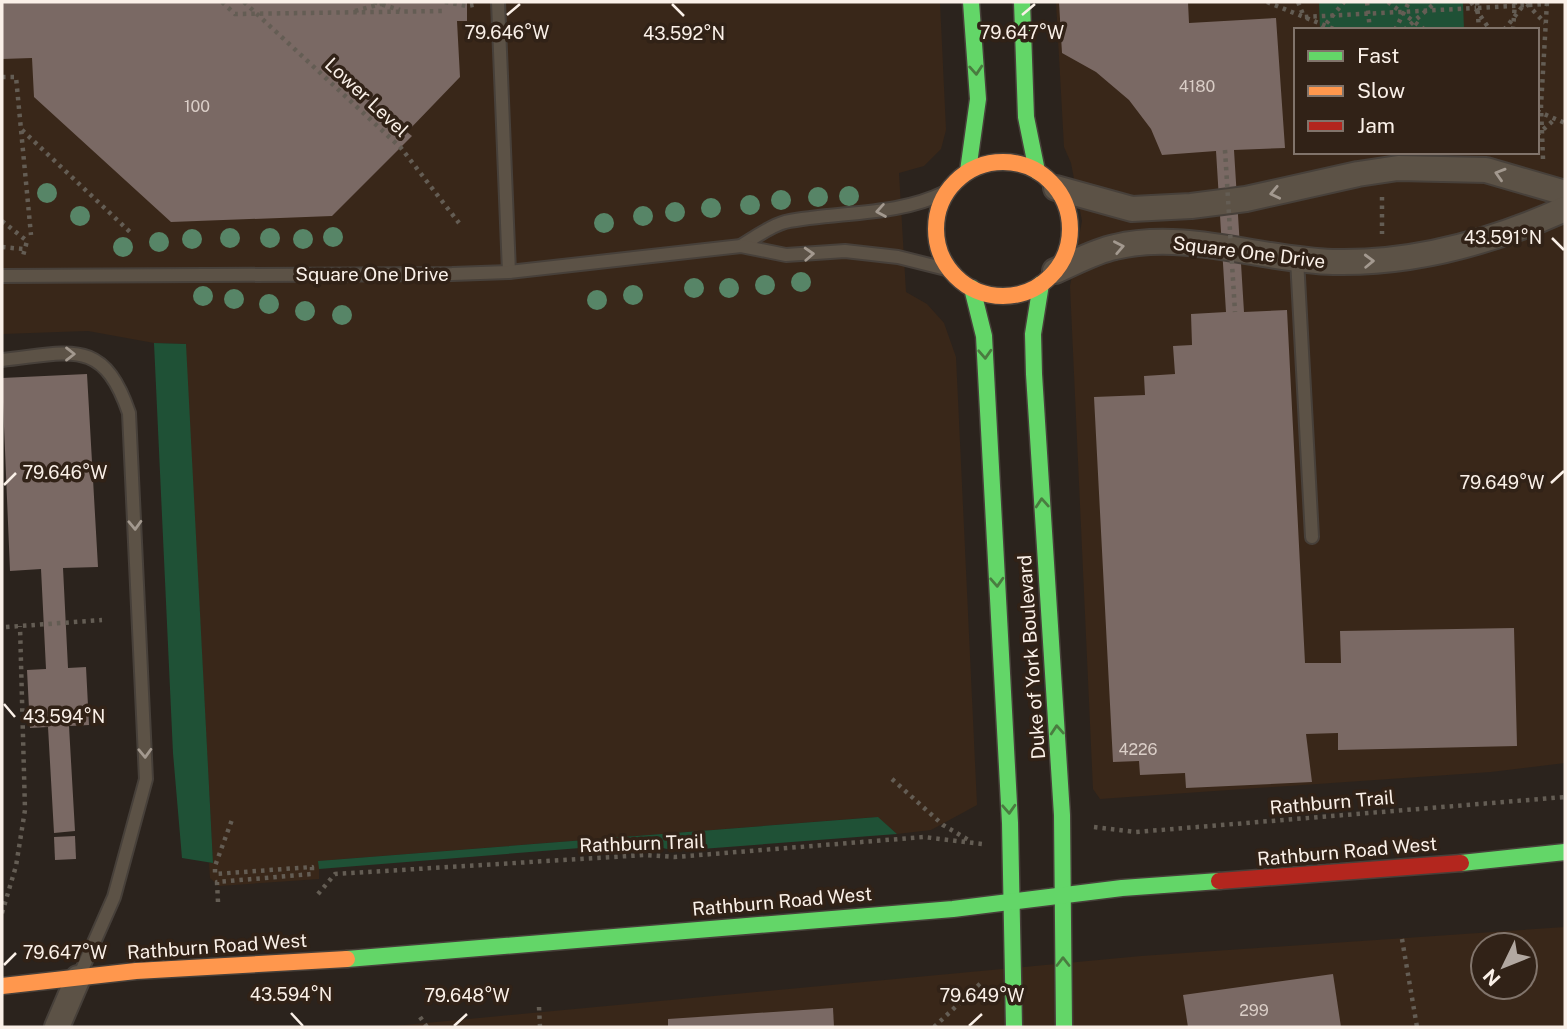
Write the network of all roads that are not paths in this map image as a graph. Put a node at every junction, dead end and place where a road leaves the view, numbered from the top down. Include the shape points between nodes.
1 (498, 2) edge
2 (971, 2) edge
3 (1022, 2) edge
4 (968, 171) junction
5 (1037, 171) junction
6 (1056, 188) junction
7 (946, 192) junction
8 (1565, 193) edge
9 (1565, 209) edge
10 (741, 246) junction
11 (1297, 259) junction
12 (950, 270) junction
13 (509, 272) junction
14 (2, 276) edge
15 (1048, 278) junction
16 (972, 288) junction
17 (2, 360) edge
18 (1312, 537) dead end
19 (1565, 852) edge
20 (1063, 896) junction
21 (1011, 902) junction
22 (78, 978) junction
23 (2, 986) edge
24 (57, 1027) edge
25 (1014, 1027) edge
26 (1064, 1027) edge

1 - 13 lane
2 -> 4 street via 978,99
3 - 5 street via 1026,117
4 - 5 street via 990,163 1015,162
4 - 7 street
5 - 6 street
8 -> 6 street, Square One Drive via 1486,170 1381,171 1246,200 1132,209
6 - 15 street via 1067,207 1070,230 1066,251
7 -> 10 lane, Square One Drive via 927,201 878,211 782,223
7 - 12 street via 936,231
11 -> 9 street, Square One Drive via 1383,261 1443,252 1511,234
10 -> 12 lane, Square One Drive via 786,255 845,251 898,257
10 - 13 lane, Square One Drive
15 -> 11 street, Square One Drive via 1114,247 1166,242
11 - 18 lane
12 - 16 street
13 - 14 lane, Square One Drive
15 - 16 street via 1018,294 995,295
20 -> 15 street, Duke of York Boulevard via 1033,334
16 -> 21 street, Duke of York Boulevard via 984,336
17 -> 22 lane via 78,353 102,363 119,385 129,413 146,779 114,897
19 - 20 street, Rathburn Road West
20 - 21 street, Rathburn Road West
26 -> 20 street, Duke of York Boulevard
21 - 22 street, Rathburn Road West
21 - 25 street, Duke of York Boulevard
22 - 23 street, Rathburn Road West
22 - 24 street

